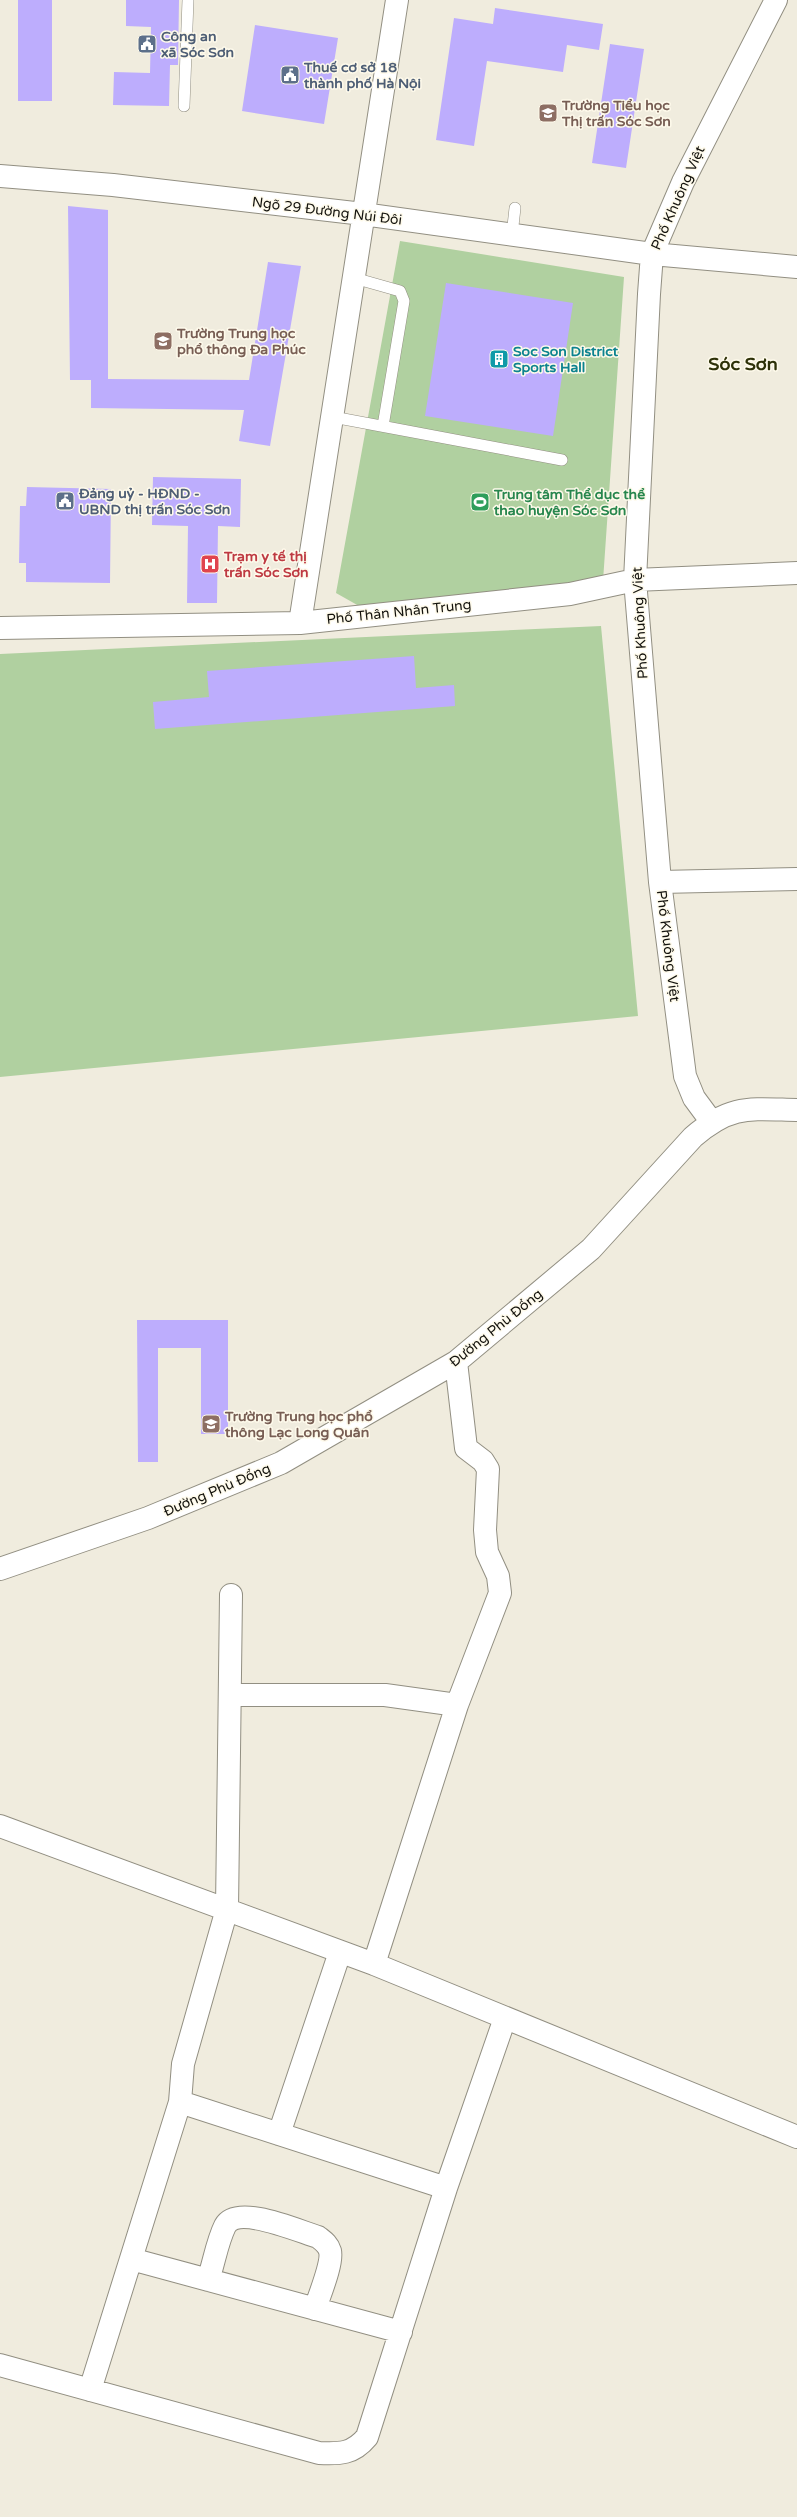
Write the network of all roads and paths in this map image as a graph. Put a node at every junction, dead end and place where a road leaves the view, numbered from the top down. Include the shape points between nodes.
1 (188, 0) edge
2 (397, 0) edge
3 (776, 0) edge
4 (184, 106) dead end
5 (0, 176) edge
6 (515, 208) dead end
7 (363, 214) junction
8 (512, 235) junction
9 (652, 254) junction
10 (797, 267) edge
11 (354, 278) junction
12 (333, 417) junction
13 (383, 426) junction
14 (562, 460) dead end
15 (797, 573) edge
16 (635, 580) junction
17 (300, 623) junction
18 (0, 628) edge
19 (797, 879) edge
20 (660, 882) junction
21 (797, 1110) edge
22 (711, 1121) junction
23 (456, 1362) junction
24 (0, 1570) edge
25 (231, 1595) dead end
26 (230, 1695) junction
27 (457, 1705) junction
28 (0, 1826) edge
29 (227, 1909) junction
30 (340, 1952) junction
31 (374, 1964) junction
32 (505, 2018) junction
33 (180, 2102) junction
34 (279, 2134) junction
35 (797, 2137) edge
36 (446, 2188) junction
37 (131, 2258) junction
38 (208, 2280) junction
39 (315, 2309) junction
40 (401, 2332) junction
41 (0, 2365) edge
42 (90, 2390) junction

1 - 4 lane
2 - 7 street
3 - 9 street, Phố Khuông Việt via 683,182
5 - 7 street, Ngõ 29 Đường Núi Đôi via 113,185
6 - 8 lane
7 - 8 street, Ngõ 29 Đường Núi Đôi
7 - 11 street
8 - 9 street, Ngõ 29 Đường Núi Đôi
9 - 10 street, Ngõ 29 Đường Núi Đôi
9 - 16 street, Phố Khuông Việt
11 - 12 street
11 - 13 lane via 400,291 404,301
12 - 13 lane
12 - 17 street
13 - 14 lane
15 - 16 street, Phố Thân Nhân Trung
16 - 17 street, Phố Thân Nhân Trung via 570,594
16 - 20 street, Phố Khuông Việt
17 - 18 street, Phố Thân Nhân Trung
19 - 20 street
20 - 22 street, Phố Khuông Việt via 685,1076 694,1098
21 - 22 street, Đường Phù Đổng via 750,1109 730,1113
22 - 23 street, Đường Phù Đổng via 693,1137 591,1249
23 - 24 street, Đường Phù Đổng via 281,1463 148,1518
23 - 27 street via 466,1448 483,1461 488,1469 486,1547 498,1576 500,1593
25 - 26 street
26 - 27 street via 385,1695
26 - 29 street
27 - 31 street
28 - 29 street
29 - 30 street
29 - 33 street via 182,2064
30 - 31 street
30 - 34 street
31 - 32 street
32 - 35 street
32 - 36 street
33 - 34 street
33 - 37 street
34 - 36 street
36 - 40 street
37 - 38 street
37 - 42 street
38 - 39 street
38 - 39 street via 225,2226 232,2219 250,2216 318,2237 326,2243 330,2252 328,2265
39 - 40 street
40 - 42 street via 367,2437 359,2447 347,2452 319,2453
41 - 42 street

